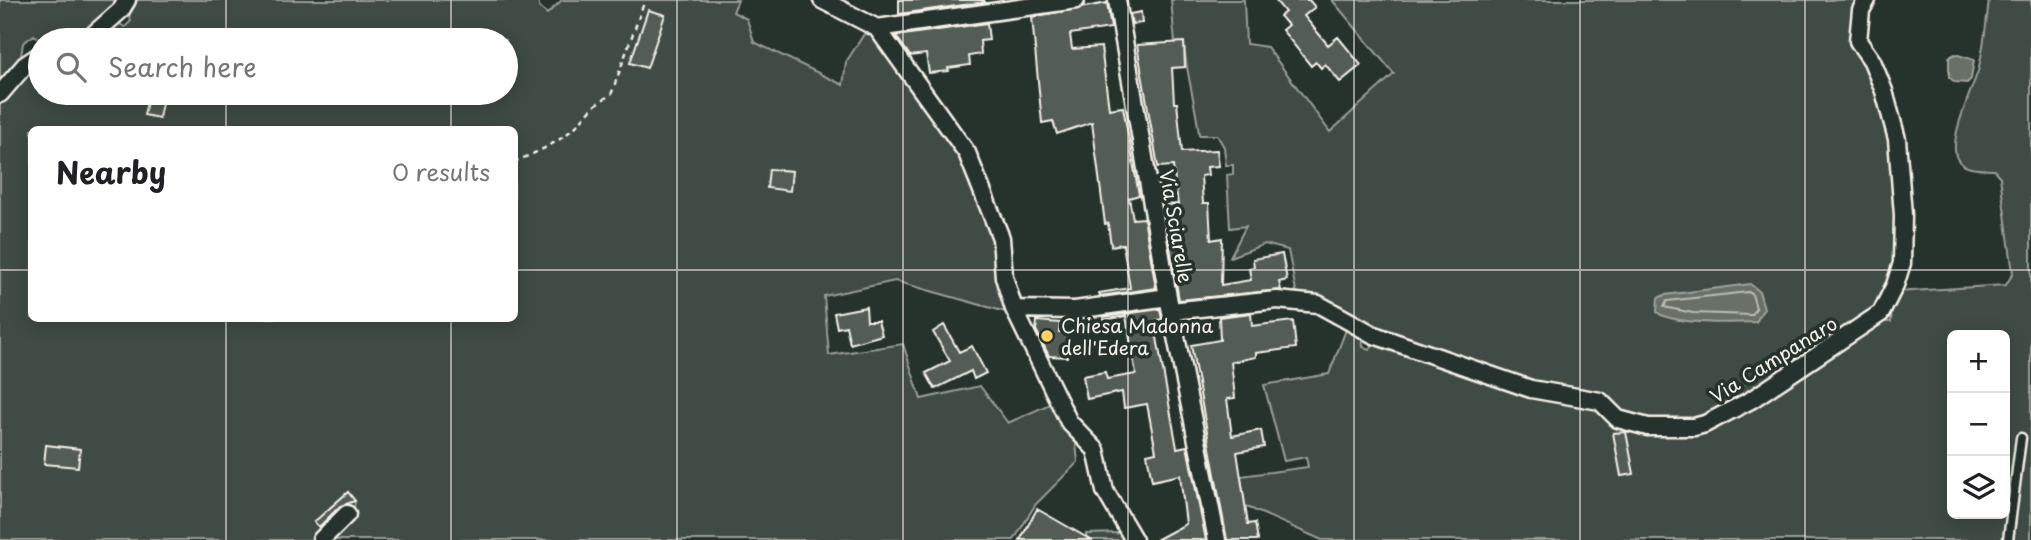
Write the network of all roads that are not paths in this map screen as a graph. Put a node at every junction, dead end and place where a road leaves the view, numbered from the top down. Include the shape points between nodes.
1 (127, 0) edge
2 (822, 0) edge
3 (1076, 0) edge
4 (1117, 0) edge
5 (1867, 0) edge
6 (101, 28) edge
7 (877, 28) junction
8 (28, 64) edge
9 (0, 93) edge
10 (1169, 304) junction
11 (1014, 309) junction
12 (2021, 438) dead end
13 (347, 514) dead end
14 (321, 540) edge
15 (1135, 540) edge
16 (1217, 540) edge
17 (2008, 540) edge

1 - 6 street
2 - 7 street
3 - 7 street
4 - 10 street, Via Sciarelle
5 - 10 street, Via Campanaro via 1861,10 1858,41 1884,91 1897,139 1903,215 1902,263 1895,285 1881,313 1751,400 1705,425 1648,427 1618,419 1600,401 1531,389 1374,335 1318,304 1277,300
7 - 11 street via 967,153 1001,238 1004,277
8 - 9 street
10 - 11 street, Via Campanaro
10 - 16 street, Via Sciarelle
11 - 15 street via 1069,422 1096,450 1105,491
12 - 17 lane
13 - 14 street

